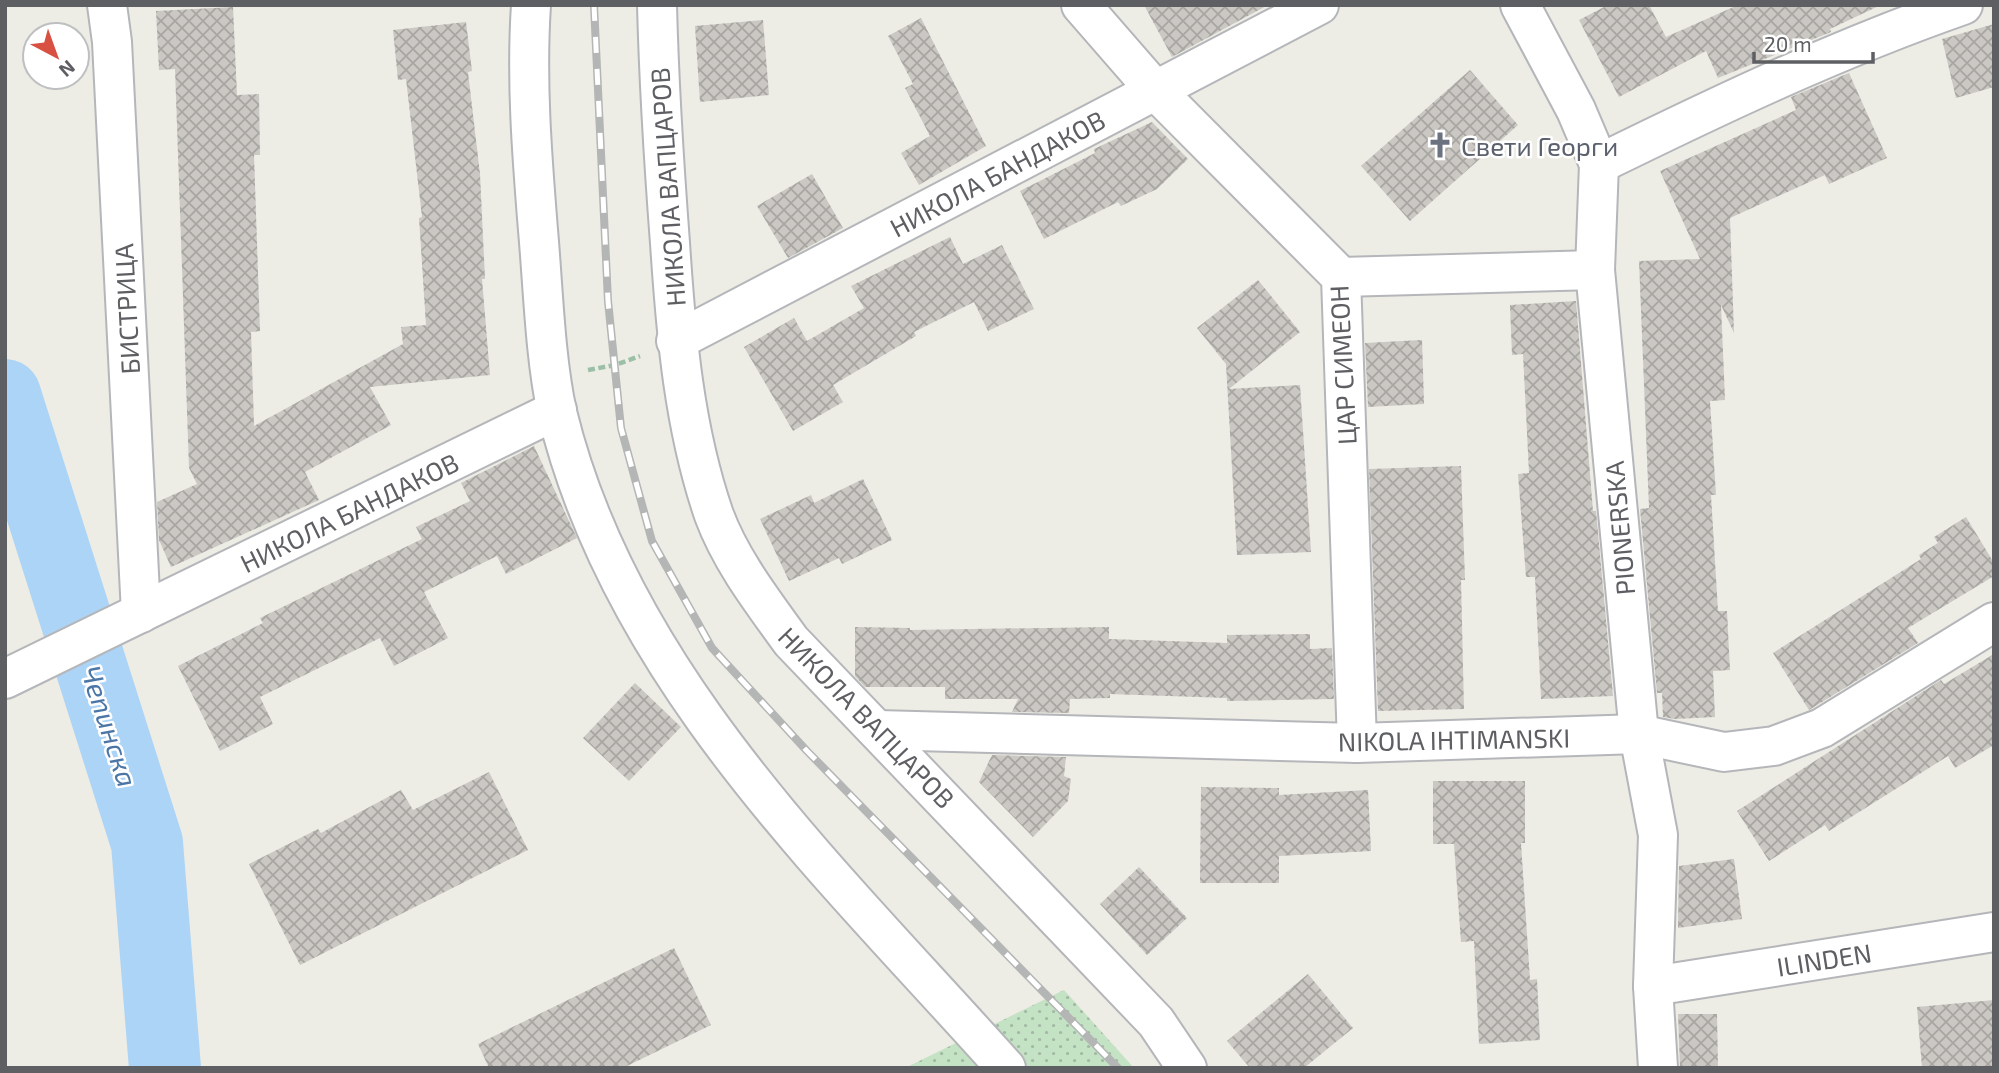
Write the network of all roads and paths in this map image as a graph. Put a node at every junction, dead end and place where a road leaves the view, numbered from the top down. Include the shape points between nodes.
1 (107, 5) edge
2 (531, 5) edge
3 (657, 5) edge
4 (1081, 5) edge
5 (1319, 5) edge
6 (1520, 5) edge
7 (1963, 5) edge
8 (1155, 90) junction
9 (1599, 163) junction
10 (1595, 270) junction
11 (1341, 277) junction
12 (676, 341) junction
13 (555, 393) junction
14 (136, 616) junction
15 (1994, 622) edge
16 (6, 678) edge
17 (878, 730) junction
18 (1639, 734) junction
19 (1357, 743) junction
20 (1994, 932) edge
21 (1654, 986) junction
22 (1006, 1068) edge
23 (1187, 1068) edge
24 (1658, 1068) edge

1 - 14 street, БИСТРИЦА via 113,42
2 - 13 street via 533,172
3 - 12 street, НИКОЛА ВАПЦАРОВ
4 - 8 street, ЦАР СИМЕОН
5 - 8 street, НИКОЛА БАНДАКОВ
6 - 9 street, PIONERSKA
7 - 9 street via 1852,45
8 - 11 street, ЦАР СИМЕОН
8 - 12 street, НИКОЛА БАНДАКОВ
9 - 10 street, PIONERSKA
10 - 11 street
10 - 18 street, PIONERSKA
11 - 19 street, ЦАР СИМЕОН
12 - 13 path
12 - 17 street, НИКОЛА ВАПЦАРОВ via 692,435 715,516 753,589 791,641
13 - 14 street, НИКОЛА БАНДАКОВ
13 - 22 street via 584,502 631,601 692,702 779,816
14 - 16 street, НИКОЛА БАНДАКОВ
15 - 18 street, NIKOLA IHTIMANSKI via 1822,728 1774,746 1724,752
17 - 19 street, NIKOLA IHTIMANSKI
17 - 23 street, НИКОЛА ВАПЦАРОВ via 1156,1021
18 - 19 street, NIKOLA IHTIMANSKI
18 - 21 street, PIONERSKA via 1658,835
20 - 21 street, ILINDEN
21 - 24 street, PIONERSKA

